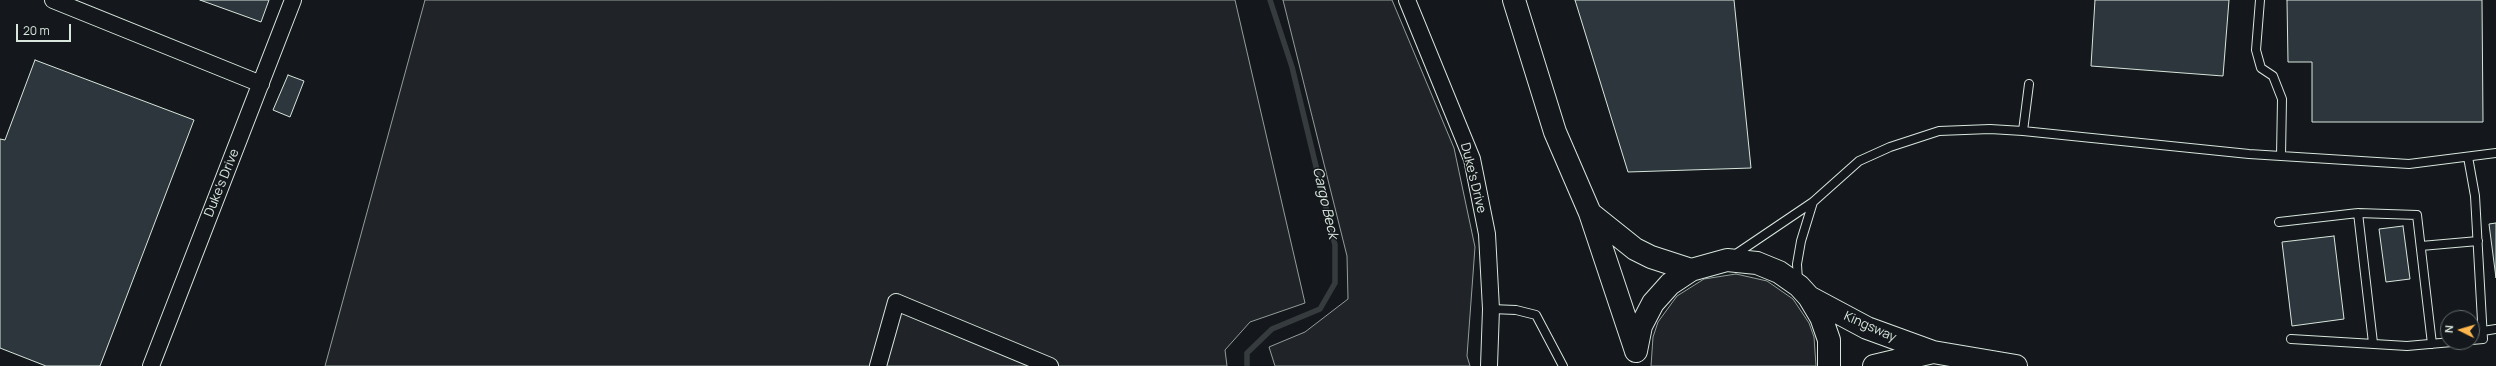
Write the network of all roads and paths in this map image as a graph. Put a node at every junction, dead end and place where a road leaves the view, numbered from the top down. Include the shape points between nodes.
1 (53, 0) edge
2 (292, 0) edge
3 (1407, 0) edge
4 (1514, 0) edge
5 (2260, 0) edge
6 (261, 84) junction
7 (2029, 84) dead end
8 (2023, 131) junction
9 (2496, 153) edge
10 (2281, 156) junction
11 (2468, 157) junction
12 (1813, 202) junction
13 (1590, 212) junction
14 (2358, 213) junction
15 (2279, 222) dead end
16 (2478, 241) junction
17 (2421, 246) junction
18 (1727, 260) junction
19 (1691, 270) junction
20 (1804, 291) junction
21 (1491, 309) junction
22 (2496, 330) edge
23 (2483, 332) junction
24 (2291, 339) dead end
25 (2480, 339) edge
26 (2373, 343) junction
27 (2440, 343) edge
28 (2432, 344) junction
29 (1933, 352) junction
30 (1636, 358) edge
31 (151, 366) edge
32 (878, 366) edge
33 (1050, 366) edge
34 (1489, 366) edge
35 (1563, 366) edge
36 (1829, 366) edge
37 (1874, 366) edge
38 (2016, 366) edge

1 - 6 street
2 - 6 street, Duke's Drive
3 - 21 street, Duke's Drive via 1472,159 1487,234
4 - 13 highway via 1555,132
5 - 10 lane via 2256,50 2261,68 2273,76 2282,99
6 - 31 street, Duke's Drive
7 - 8 lane
8 - 10 lane
8 - 12 lane via 1939,131 1890,147 1859,161
9 - 11 lane
10 - 11 lane via 2409,164
11 - 16 lane via 2475,196
12 - 18 lane
12 - 20 lane via 1797,264
13 - 19 highway via 1636,249 1651,257
13 - 30 highway
14 - 15 lane
14 - 17 lane via 2417,215
14 - 26 lane
16 - 17 lane
16 - 23 lane
17 - 28 lane
18 - 19 highway
18 - 20 highway via 1758,263 1779,272
19 - 30 highway via 1670,284 1653,303 1641,326
20 - 29 highway, Kingsway via 1868,328
20 - 36 highway via 1821,317 1829,340
21 - 34 street, Duke's Drive
21 - 35 lane via 1536,314
22 - 23 lane
23 - 25 lane via 2483,339
24 - 26 lane
26 - 28 lane via 2407,346
27 - 28 lane
29 - 37 highway, Kingsway
29 - 38 highway, Kingsway
32 - 33 street via 896,302

